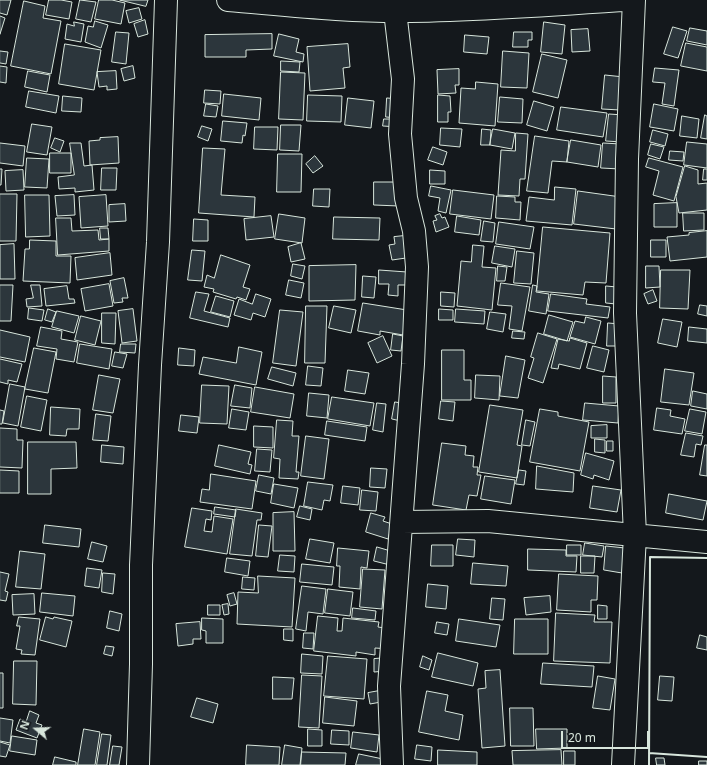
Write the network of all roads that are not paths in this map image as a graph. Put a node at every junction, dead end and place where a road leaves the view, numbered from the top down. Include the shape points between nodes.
1 (166, 0) edge
2 (228, 0) edge
3 (622, 0) edge
4 (634, 0) edge
5 (406, 7) edge
6 (402, 522) junction
7 (635, 535) junction
8 (707, 542) edge
9 (138, 765) edge
10 (392, 765) edge
11 (623, 765) edge

1 - 9 street via 158,242 141,565 142,664
2 - 5 street via 325,8
3 - 5 street via 519,7
4 - 7 street via 627,159 625,313
5 - 6 street via 400,134 406,198 414,231 417,267
6 - 7 street via 488,521
6 - 10 street via 389,686
7 - 8 street
7 - 11 street

